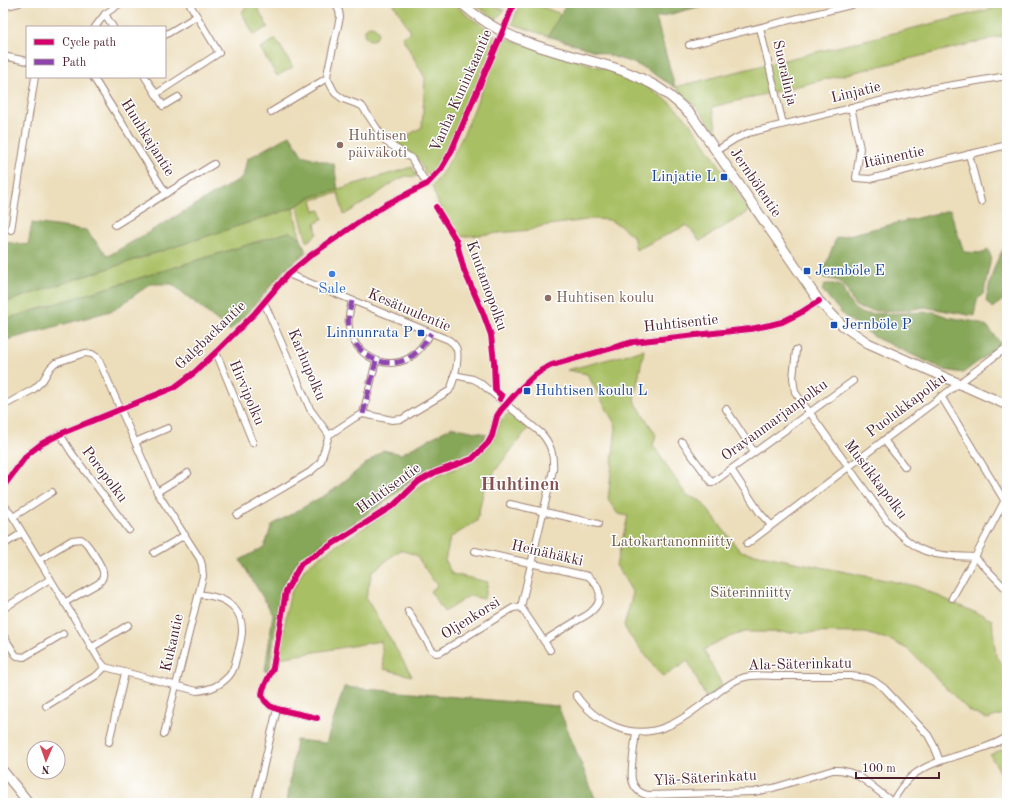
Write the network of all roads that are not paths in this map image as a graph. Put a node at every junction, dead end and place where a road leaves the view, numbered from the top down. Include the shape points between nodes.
1 (19, 3) edge
2 (121, 3) edge
3 (189, 3) edge
4 (334, 3) edge
5 (462, 3) edge
6 (514, 3) edge
7 (859, 3) edge
8 (3, 7) edge
9 (105, 14) junction
10 (197, 16) junction
11 (96, 26) edge
12 (112, 26) edge
13 (760, 28) junction
14 (502, 32) junction
15 (166, 34) edge
16 (689, 45) dead end
17 (3, 56) edge
18 (26, 61) edge
19 (1007, 76) edge
20 (35, 78) edge
21 (95, 78) edge
22 (146, 78) edge
23 (327, 78) junction
24 (156, 94) junction
25 (178, 97) dead end
26 (852, 107) junction
27 (271, 112) dead end
28 (783, 124) junction
29 (1007, 145) edge
30 (716, 151) junction
31 (969, 154) junction
32 (214, 164) dead end
33 (427, 184) junction
34 (166, 193) junction
35 (981, 202) dead end
36 (115, 225) dead end
37 (11, 230) dead end
38 (288, 274) junction
39 (352, 301) junction
40 (818, 301) junction
41 (264, 302) junction
42 (431, 333) junction
43 (1007, 348) edge
44 (796, 350) dead end
45 (216, 352) junction
46 (376, 361) junction
47 (454, 375) junction
48 (853, 381) dead end
49 (959, 383) junction
50 (941, 396) junction
51 (506, 404) junction
52 (1007, 404) edge
53 (3, 406) edge
54 (120, 409) junction
55 (726, 409) dead end
56 (809, 413) junction
57 (364, 414) junction
58 (168, 428) dead end
59 (60, 434) junction
60 (328, 435) junction
61 (884, 440) junction
62 (135, 442) junction
63 (682, 442) dead end
64 (253, 443) dead end
65 (754, 452) junction
66 (848, 467) junction
67 (905, 467) dead end
68 (731, 469) junction
69 (188, 473) dead end
70 (3, 487) edge
71 (52, 492) dead end
72 (158, 492) junction
73 (1006, 501) edge
74 (3, 503) edge
75 (510, 504) dead end
76 (544, 512) junction
77 (237, 515) dead end
78 (13, 517) junction
79 (598, 524) dead end
80 (771, 525) junction
81 (129, 530) dead end
82 (22, 533) junction
83 (185, 535) junction
84 (747, 544) dead end
85 (3, 545) edge
86 (475, 551) dead end
87 (154, 553) dead end
88 (975, 557) junction
89 (39, 560) junction
90 (532, 563) junction
91 (50, 579) junction
92 (1007, 590) edge
93 (199, 594) junction
94 (952, 598) dead end
95 (64, 603) junction
96 (521, 607) junction
97 (3, 609) edge
98 (408, 611) dead end
99 (128, 626) dead end
100 (63, 634) dead end
101 (3, 635) edge
102 (544, 641) junction
103 (92, 648) junction
104 (550, 650) dead end
105 (105, 667) junction
106 (125, 673) junction
107 (176, 686) junction
108 (576, 695) dead end
109 (46, 706) dead end
110 (277, 709) junction
111 (317, 718) dead end
112 (636, 732) junction
113 (164, 734) dead end
114 (1007, 737) edge
115 (109, 742) dead end
116 (940, 761) junction
117 (3, 771) edge
118 (893, 802) edge
119 (29, 803) edge
120 (256, 803) edge

1 - 8 street
2 - 9 street
3 - 10 street
4 - 23 street via 340,17
5 - 14 street, Jernbölentie via 477,17
6 - 14 street, Vanha Kuninkaantie
7 - 13 street
9 - 11 street
9 - 12 street
10 - 15 street
10 - 24 street via 219,53
13 - 16 street
13 - 28 street, Suoralinja
14 - 30 street, Jernbölentie via 529,43 620,70 650,83 673,97 692,116
14 - 33 street, Vanha Kuninkaantie via 451,152
17 - 18 street
19 - 26 street, Linjatie via 929,89
20 - 37 street
21 - 34 street, Huuhkajantie
22 - 24 street
23 - 27 street
23 - 33 street via 338,96 364,109 386,142 411,158
24 - 25 street via 163,106
26 - 28 street, Linjatie
26 - 31 street, Itäinentie via 860,148 856,178 870,179
28 - 30 street, Linjatie via 742,135
29 - 31 street, Itäinentie
30 - 40 street, Jernbölentie
31 - 35 street
32 - 34 street
33 - 38 street, Galgbackantie via 385,205 311,255
34 - 36 street
38 - 39 street, Kesätuulentie
38 - 41 street, Galgbackantie
39 - 42 street, Kesätuulentie
39 - 46 street via 348,320 353,340 362,352
40 - 49 street, Jernbölentie via 842,325 868,343
40 - 51 street, Huhtisentie via 800,313 770,325 633,342 552,365 535,375
41 - 45 street, Galgbackantie
41 - 60 street, Karhupolku via 310,409
42 - 46 street via 421,348 409,358 392,363
42 - 47 street, Kesätuulentie via 449,340 455,346 458,355
43 - 49 street, Puolukkapolku
44 - 56 street, Mustikkapolku via 793,378 795,392
45 - 54 street, Galgbackantie via 175,387
45 - 64 street, Hirvipolku
46 - 57 street
47 - 51 street via 480,382
47 - 57 street, Kesätuulentie via 449,391 402,419 392,420
48 - 56 street, Oravanmarjanpolku
49 - 50 street, Puolukkapolku
49 - 52 street, Jernbölentie
50 - 61 street, Puolukkapolku
50 - 73 street
51 - 76 street via 541,433 552,450 553,470
51 - 110 street, Huhtisentie via 497,416 488,443 472,459 436,472 418,482 394,505 301,564 286,591 273,668 262,692 265,701
53 - 54 street, Kukantie via 34,389 55,363 92,354 98,358
54 - 59 street, Galgbackantie
54 - 62 street, Kukantie
55 - 65 street
56 - 65 street, Oravanmarjanpolku
56 - 66 street, Mustikkapolku
57 - 60 street
58 - 62 street
59 - 70 street, Galgbackantie via 27,455
59 - 81 street, Poropolku
60 - 77 street via 321,461 316,467
61 - 66 street, Puolukkapolku
61 - 67 street
62 - 72 street, Kukantie
63 - 68 street, Oravanmarjanpolku via 712,483
65 - 68 street, Oravanmarjanpolku
66 - 80 street, Puolukkapolku
66 - 88 street, Mustikkapolku via 888,522 905,539 925,551 946,556
68 - 80 street
69 - 72 street
71 - 78 street
72 - 83 street, Kukantie
73 - 88 street
74 - 78 street
75 - 76 street
76 - 79 street
76 - 90 street
78 - 82 street
80 - 84 street, Puolukkapolku
82 - 85 street
82 - 89 street
83 - 87 street
83 - 93 street, Kukantie via 202,564 203,576
86 - 90 street, Heinähäkki
88 - 92 street
88 - 94 street
89 - 91 street
89 - 95 street via 72,540 81,539 87,543 103,571 102,580
90 - 96 street
90 - 102 street, Heinähäkki via 588,576 599,590 598,603 592,611
91 - 95 street
91 - 97 street
93 - 107 street, Kukantie
93 - 107 street via 227,601 235,609 242,624 241,641 230,675 204,691
95 - 103 street
96 - 98 street, Oljenkorsi via 513,608 436,653
96 - 102 street
99 - 103 street
100 - 101 street via 24,657 15,654
102 - 104 street
103 - 105 street
105 - 106 street, Kukantie
105 - 109 street via 97,675
106 - 107 street, Kukantie
106 - 115 street
107 - 113 street
108 - 112 street, Ala-Säterinkatu via 587,710 602,720
110 - 111 street
110 - 120 street
112 - 116 street, Ala-Säterinkatu via 655,730 673,724 729,684 745,677 861,677 874,681 884,688 928,736
112 - 118 street, Ylä-Säterinkatu via 632,780 636,788 647,795 754,792 839,770 853,773
114 - 116 street via 990,746
116 - 118 street via 912,776
117 - 119 street

